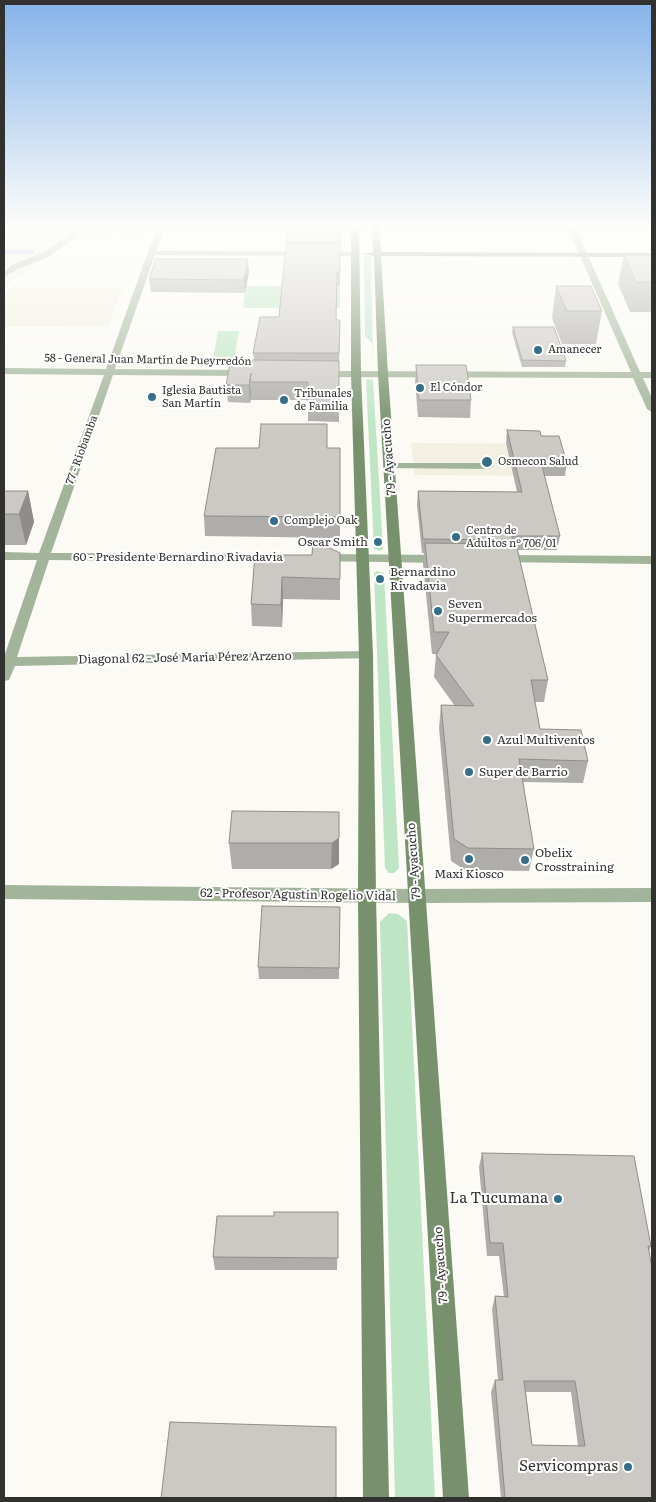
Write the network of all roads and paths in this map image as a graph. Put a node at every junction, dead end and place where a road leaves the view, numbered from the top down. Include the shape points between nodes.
1 (137, 294) edge
2 (356, 294) edge
3 (379, 294) edge
4 (601, 294) edge
5 (4, 371) edge
6 (109, 372) junction
7 (257, 373) edge
8 (306, 374) edge
9 (356, 374) junction
10 (383, 374) junction
11 (637, 375) junction
12 (652, 375) edge
13 (652, 410) edge
14 (389, 466) junction
15 (489, 466) dead end
16 (4, 556) edge
17 (44, 556) junction
18 (284, 558) edge
19 (304, 558) edge
20 (364, 558) junction
21 (395, 558) junction
22 (454, 559) edge
23 (484, 559) edge
24 (652, 560) edge
25 (366, 655) junction
26 (6, 662) edge
27 (4, 677) edge
28 (4, 892) edge
29 (652, 895) edge
30 (367, 896) junction
31 (416, 896) junction
32 (376, 1498) edge
33 (456, 1498) edge

1 - 6 street, 77 - Riobamba
2 - 9 main road
3 - 10 main road, 79 - Ayacucho
4 - 11 street
5 - 6 street, 58 - General Juan Martín de Pueyrredón
6 - 7 street, 58 - General Juan Martín de Pueyrredón
6 - 17 street, 77 - Riobamba
8 - 9 street
9 - 10 street
9 - 20 main road
10 - 11 street
10 - 14 main road, 79 - Ayacucho
11 - 12 street
11 - 13 street
14 - 15 lane
14 - 21 main road, 79 - Ayacucho
16 - 17 street, 60 - Presidente Bernardino Rivadavia
17 - 18 street, 60 - Presidente Bernardino Rivadavia
17 - 26 street, 77 - Riobamba
19 - 20 street
20 - 21 street
20 - 25 main road
21 - 22 street
21 - 31 main road, 79 - Ayacucho
23 - 24 street
25 - 26 street, Diagonal 62 - José María Pérez Arzeno
25 - 30 main road
26 - 27 street, 77 - Riobamba
28 - 30 street, 62 - Profesor Agustín Rogelio Vidal
29 - 31 street, 62 - Profesor Agustín Rogelio Vidal
30 - 31 street, 62 - Profesor Agustín Rogelio Vidal
30 - 32 main road
31 - 33 main road, 79 - Ayacucho

